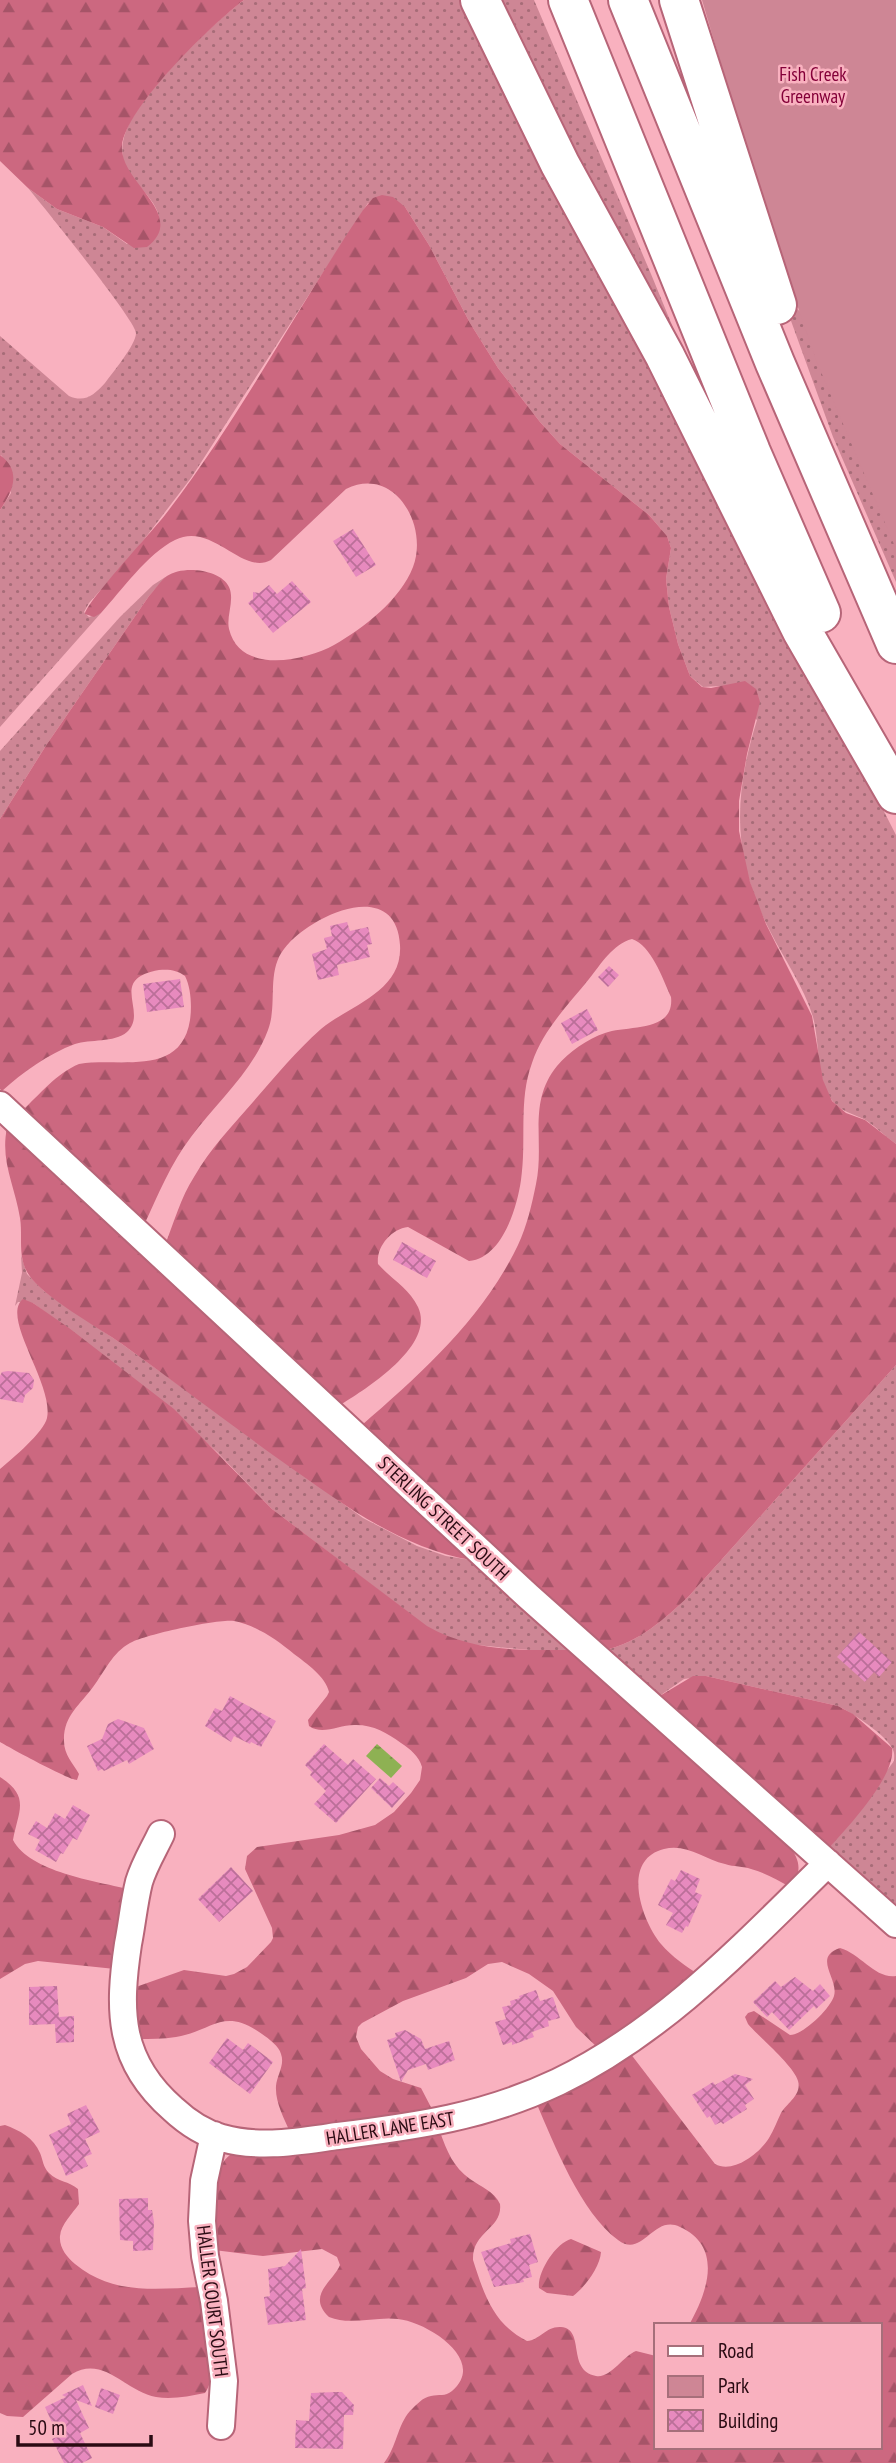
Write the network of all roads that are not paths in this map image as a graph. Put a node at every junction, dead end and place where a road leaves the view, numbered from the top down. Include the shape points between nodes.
1 (480, 0) edge
2 (566, 0) edge
3 (628, 0) edge
4 (679, 0) edge
5 (808, 440) junction
6 (896, 644) edge
7 (896, 776) edge
8 (896, 794) edge
9 (0, 1105) edge
10 (162, 1834) dead end
11 (828, 1863) junction
12 (896, 1924) edge
13 (214, 2136) junction
14 (221, 2426) dead end

1 - 8 highway via 802,631
2 - 7 highway via 751,452
3 - 5 highway
4 - 5 highway via 799,369
5 - 6 highway
9 - 11 street, STERLING STREET SOUTH via 538,1605
10 - 13 street, HALLER LANE EAST via 139,1882 125,1969 123,2019 132,2053 153,2089 180,2115
11 - 12 street, STERLING STREET SOUTH
11 - 13 street, HALLER LANE EAST via 665,2015 606,2056 539,2090 476,2113 414,2126 263,2143
13 - 14 street, HALLER COURT SOUTH via 204,2181 202,2221 224,2374

